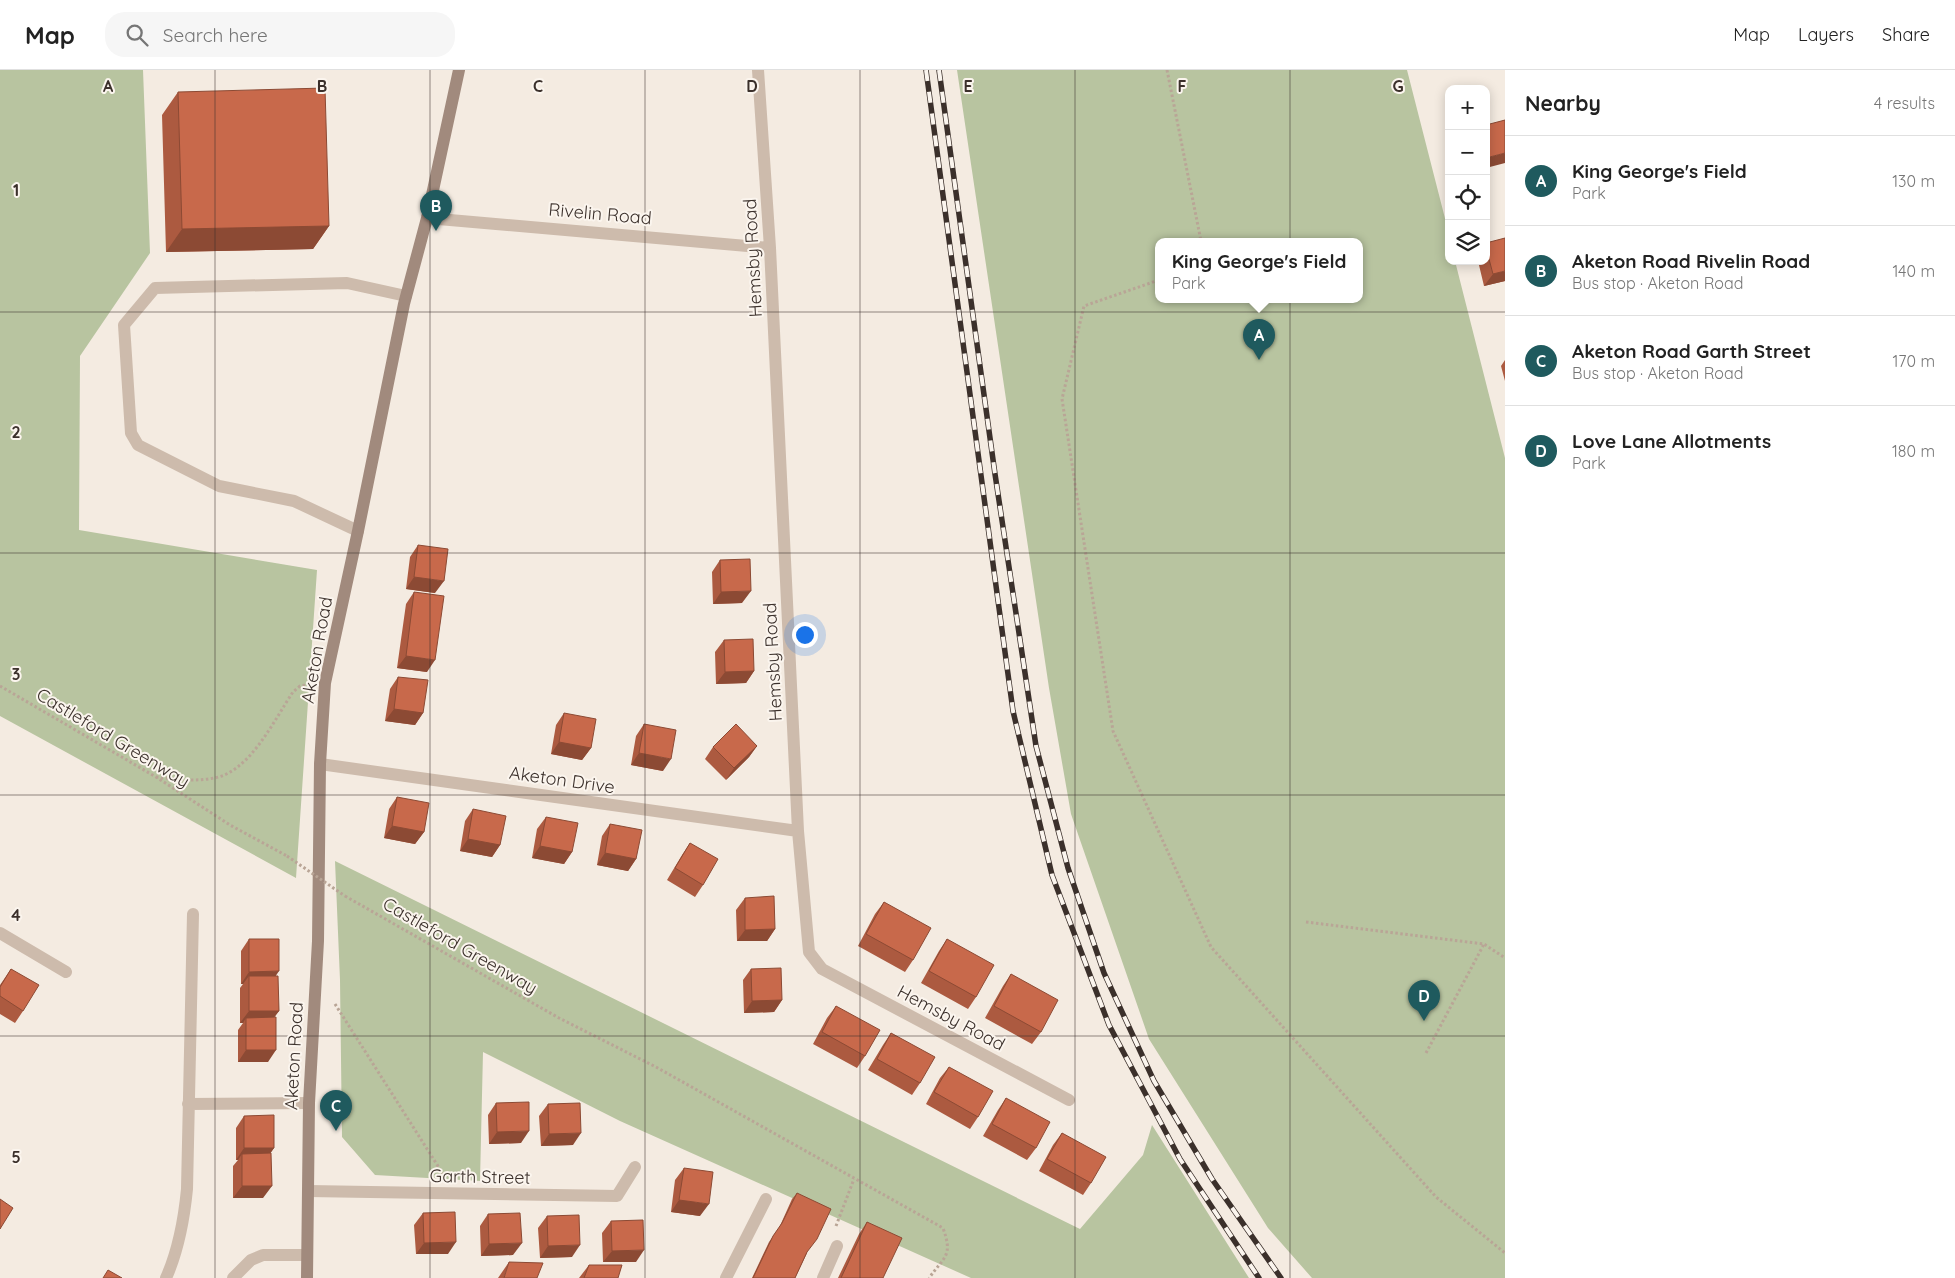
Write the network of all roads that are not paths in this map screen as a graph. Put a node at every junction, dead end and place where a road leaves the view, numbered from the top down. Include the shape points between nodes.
1 (758, 70) edge
2 (456, 71) edge
3 (427, 218) junction
4 (770, 248) junction
5 (406, 296) junction
6 (358, 531) junction
7 (320, 764) junction
8 (798, 831) junction
9 (193, 914) dead end
10 (0, 932) edge
11 (66, 972) dead end
12 (1069, 1100) dead end
13 (309, 1103) junction
14 (188, 1104) junction
15 (635, 1167) dead end
16 (308, 1191) junction
17 (766, 1199) dead end
18 (837, 1246) road end
19 (307, 1255) junction
20 (166, 1278) edge
21 (233, 1278) edge
22 (307, 1278) edge
23 (726, 1278) edge
24 (823, 1278) edge

1 - 4 street, Hemsby Road
2 - 3 main road, Aketon Road
3 - 4 street, Rivelin Road
3 - 5 main road, Aketon Road
4 - 8 street, Hemsby Road
5 - 6 main road, Aketon Road
5 - 6 street via 347,283 155,288 124,325 131,433 138,445 219,486 294,501
6 - 7 main road, Aketon Road via 325,683
7 - 8 street, Aketon Drive
7 - 13 main road, Aketon Road via 316,974
8 - 12 street, Hemsby Road via 809,952 822,969
9 - 14 street
10 - 11 street
13 - 14 street
13 - 16 main road, Aketon Road
14 - 20 street via 184,1222
15 - 16 street, Garth Street via 617,1196
16 - 19 main road, Aketon Road
17 - 23 street
18 - 24 street
19 - 21 street via 256,1257
19 - 22 main road, Aketon Road

